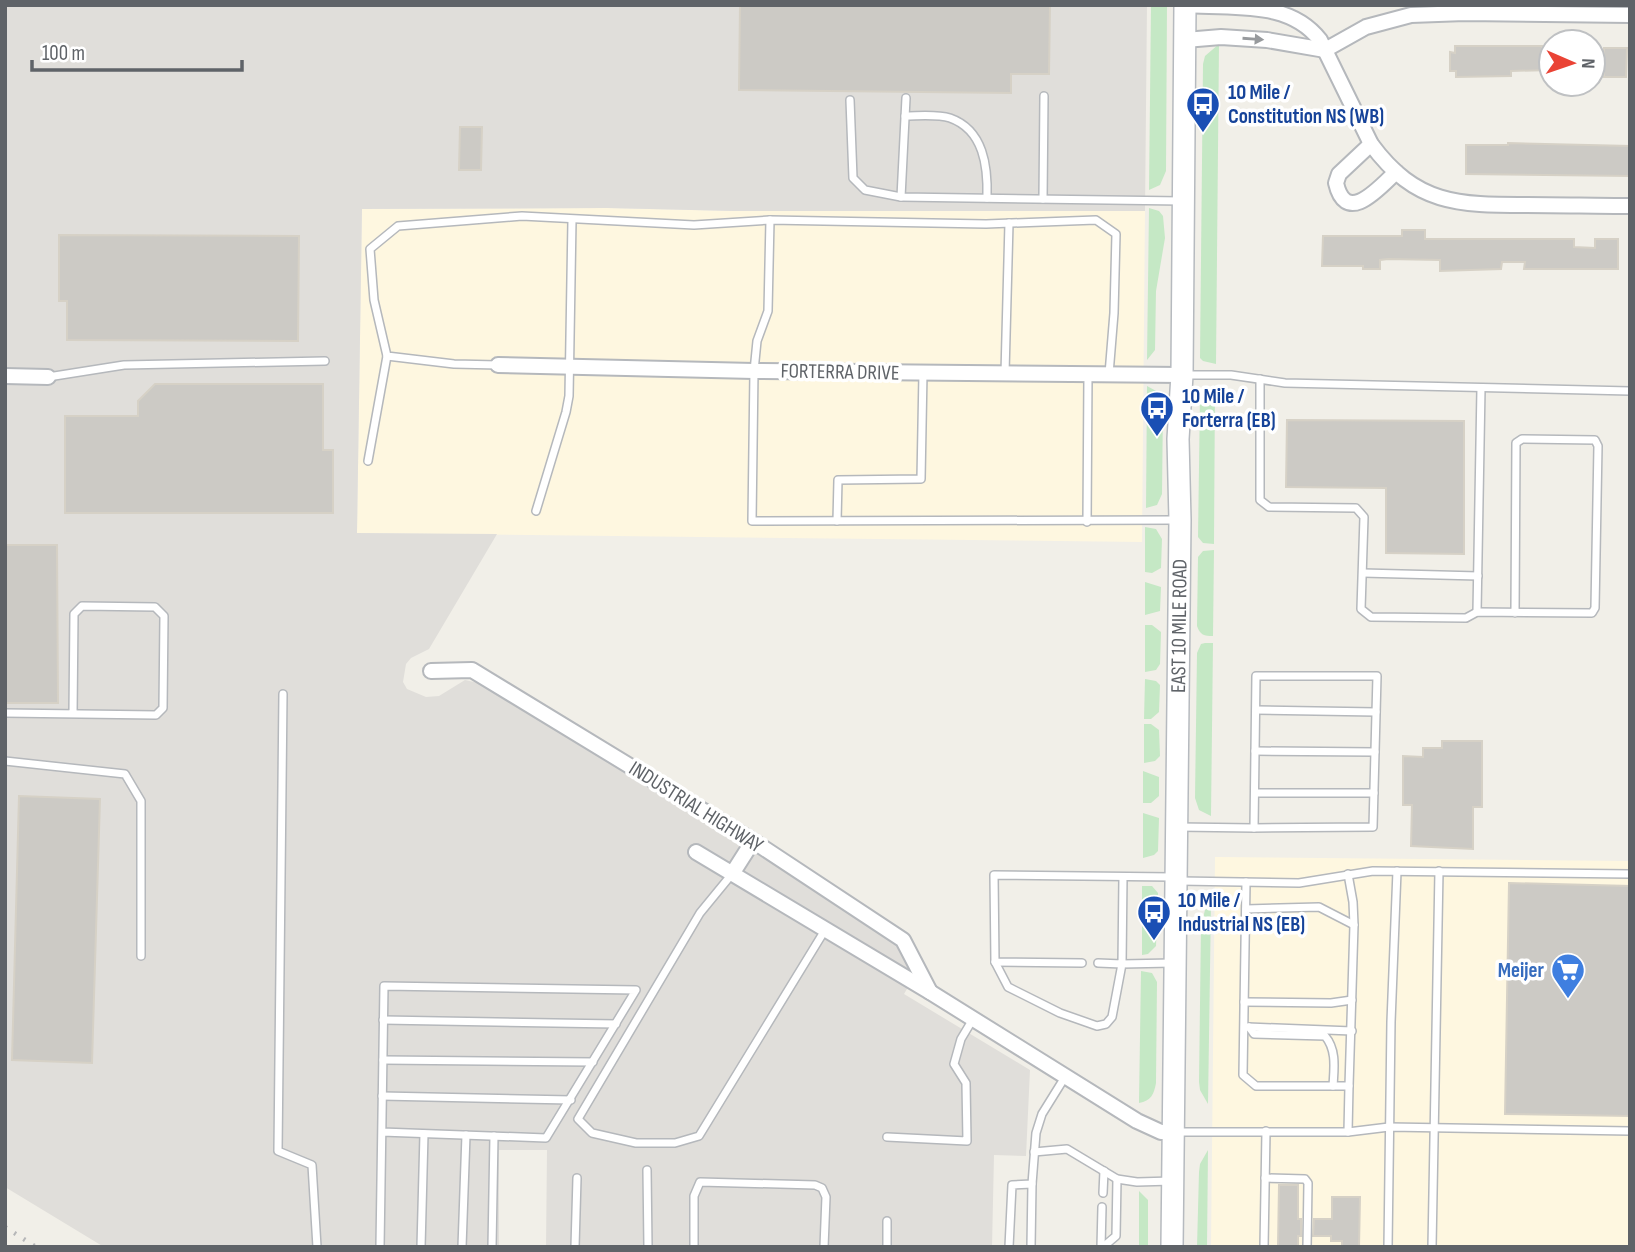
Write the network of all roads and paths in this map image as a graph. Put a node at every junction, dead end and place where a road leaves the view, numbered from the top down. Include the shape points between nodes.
1 (1187, 5) edge
2 (1630, 15) edge
3 (1185, 40) junction
4 (1325, 50) junction
5 (1044, 96) dead end
6 (906, 98) dead end
7 (850, 100) dead end
8 (905, 116) junction
9 (1371, 144) junction
10 (1396, 173) junction
11 (901, 197) junction
12 (987, 198) junction
13 (1043, 199) junction
14 (1183, 201) junction
15 (1630, 206) edge
16 (572, 220) junction
17 (769, 220) junction
18 (1009, 223) junction
19 (387, 356) junction
20 (325, 361) dead end
21 (498, 365) joint
22 (571, 367) junction
23 (754, 371) junction
24 (923, 373) junction
25 (1006, 374) junction
26 (1109, 374) junction
27 (1088, 375) junction
28 (1182, 375) junction
29 (5, 376) edge
30 (48, 377) joint
31 (1260, 379) junction
32 (1481, 388) junction
33 (1630, 391) edge
34 (368, 461) dead end
35 (536, 511) dead end
36 (1180, 520) junction
37 (837, 521) junction
38 (1087, 522) junction
39 (1363, 573) junction
40 (1478, 576) junction
41 (1477, 612) junction
42 (1515, 612) junction
43 (430, 671) dead end
44 (283, 694) dead end
45 (1256, 710) junction
46 (1376, 712) junction
47 (5, 713) edge
48 (73, 714) junction
49 (1255, 751) junction
50 (1375, 752) junction
51 (5, 761) edge
52 (1255, 793) junction
53 (1374, 793) junction
54 (1177, 827) junction
55 (1254, 828) junction
56 (752, 841) junction
57 (696, 852) dead end
58 (1397, 871) junction
59 (1439, 871) junction
60 (732, 874) junction
61 (1348, 874) junction
62 (1630, 874) edge
63 (1123, 877) junction
64 (1176, 879) junction
65 (1246, 882) junction
66 (1246, 909) junction
67 (1354, 925) junction
68 (826, 929) junction
69 (141, 956) dead end
70 (995, 962) junction
71 (1082, 963) dead end
72 (1098, 963) dead end
73 (1175, 963) junction
74 (1122, 964) junction
75 (930, 992) junction
76 (1352, 1000) junction
77 (1244, 1002) junction
78 (973, 1018) junction
79 (383, 1020) junction
80 (616, 1024) junction
81 (1246, 1027) junction
82 (1352, 1031) junction
83 (383, 1060) junction
84 (593, 1062) junction
85 (1065, 1077) junction
86 (1333, 1086) junction
87 (1349, 1086) junction
88 (382, 1096) junction
89 (571, 1100) junction
90 (1389, 1127) junction
91 (1434, 1128) junction
92 (1266, 1131) junction
93 (1630, 1131) edge
94 (382, 1132) junction
95 (1173, 1132) junction
96 (1348, 1132) junction
97 (424, 1134) junction
98 (466, 1135) junction
99 (494, 1136) junction
100 (887, 1137) dead end
101 (1034, 1152) junction
102 (647, 1170) dead end
103 (1104, 1171) junction
104 (577, 1178) dead end
105 (1265, 1178) junction
106 (1118, 1179) junction
107 (1173, 1181) junction
108 (1032, 1184) junction
109 (1103, 1193) dead end
110 (1102, 1208) dead end
111 (887, 1221) dead end
112 (317, 1247) edge
113 (380, 1247) edge
114 (421, 1247) edge
115 (463, 1247) edge
116 (492, 1247) edge
117 (575, 1247) edge
118 (648, 1247) edge
119 (694, 1247) edge
120 (824, 1247) edge
121 (887, 1247) edge
122 (1009, 1247) edge
123 (1031, 1247) edge
124 (1102, 1247) edge
125 (1172, 1247) edge
126 (1264, 1247) edge
127 (1307, 1247) edge
128 (1388, 1247) edge
129 (1432, 1247) edge

1 - 3 main road, EAST 10 MILE ROAD
1 - 4 street via 1267,8 1297,18
2 - 4 street via 1411,15 1366,27
3 -> 4 street via 1267,40
3 - 14 main road, EAST 10 MILE ROAD
4 - 9 street
5 - 13 lane
6 - 8 lane
7 - 11 lane via 853,178 865,190
8 - 11 lane
8 - 12 lane via 948,118 972,132 984,155
9 - 10 street
9 - 10 street via 1339,174 1339,193 1347,201 1363,202
10 - 15 street via 1434,196 1468,205
11 - 12 lane
12 - 13 lane
13 - 14 lane
14 - 28 main road, EAST 10 MILE ROAD
16 - 17 lane via 694,225
16 - 19 lane via 522,216 398,226 370,249 374,300
16 - 22 lane
17 - 18 lane
17 - 23 lane via 768,311 757,341
18 - 25 lane
18 - 26 lane via 1096,220 1116,234
19 - 21 lane
19 - 34 lane
20 - 30 lane via 124,365
21 - 22 street, FORTERRA DRIVE
22 - 23 street, FORTERRA DRIVE
22 - 35 lane via 566,412
23 - 24 street, FORTERRA DRIVE
23 - 37 lane via 752,521
24 - 25 street, FORTERRA DRIVE
24 - 37 lane via 921,479 838,480
25 - 27 street, FORTERRA DRIVE
26 - 27 street, FORTERRA DRIVE
26 - 28 street, FORTERRA DRIVE
27 - 38 lane
28 - 31 lane via 1231,374
28 - 36 main road, EAST 10 MILE ROAD
29 - 30 street
31 - 32 lane
31 - 39 lane via 1260,500 1269,507 1356,508 1364,517
32 - 33 lane
32 - 40 lane
36 - 38 lane
36 - 54 main road, EAST 10 MILE ROAD
37 - 38 lane
39 - 40 lane
39 - 41 lane via 1361,609 1371,617 1466,618
40 - 41 lane
41 - 42 lane
42 - 42 lane via 1591,613 1595,608 1595,440 1522,439 1516,443
43 - 56 street, INDUSTRIAL HIGHWAY via 472,670
44 - 112 lane via 278,1151 312,1165
45 - 46 lane
45 - 46 lane via 1256,676 1377,676
45 - 49 lane
46 - 50 lane
47 - 48 lane
48 - 48 lane via 156,715 163,708 164,616 155,607 82,606 74,614
49 - 50 lane
49 - 52 lane
50 - 53 lane
51 - 69 lane via 125,774 141,802
52 - 53 lane
52 - 55 lane
53 - 55 lane via 1373,827
54 - 55 lane
54 - 64 main road, EAST 10 MILE ROAD
56 - 60 street
56 - 75 street, INDUSTRIAL HIGHWAY via 903,940
57 - 60 street, INDUSTRIAL HIGHWAY
58 - 59 lane
58 - 61 lane
58 - 90 lane
59 - 62 lane
59 - 91 lane
60 - 68 street, INDUSTRIAL HIGHWAY
60 - 68 lane via 700,913 578,1119 592,1133 636,1143 675,1143 699,1136
61 - 65 lane via 1299,883
61 - 67 lane
63 - 64 lane
63 - 70 lane via 994,875
63 - 74 lane
64 - 65 lane
64 - 73 main road, EAST 10 MILE ROAD
65 - 66 lane
66 - 67 lane via 1319,907
66 - 77 lane
67 - 76 lane
68 - 75 street, INDUSTRIAL HIGHWAY
70 - 71 lane
70 - 74 lane via 1008,987 1097,1026 1112,1017
72 - 74 lane
73 - 74 lane
73 - 95 main road, EAST 10 MILE ROAD
75 - 78 street, INDUSTRIAL HIGHWAY
76 - 77 lane
76 - 82 lane
77 - 81 lane
78 - 85 street, INDUSTRIAL HIGHWAY
78 - 100 lane via 954,1064 965,1083 967,1141
79 - 80 lane
79 - 80 lane via 384,986 636,990
79 - 83 lane
80 - 84 lane
81 - 82 lane
81 - 86 lane via 1254,1034 1325,1036 1332,1044
81 - 86 lane via 1243,1075 1256,1086
82 - 87 lane
83 - 84 lane
83 - 88 lane
84 - 89 lane
85 - 95 street, INDUSTRIAL HIGHWAY via 1152,1129
85 - 101 lane via 1042,1114
86 - 87 lane
87 - 96 lane
88 - 89 lane
88 - 94 lane
89 - 99 lane via 546,1138
90 - 91 lane
90 - 96 lane
90 - 128 lane
91 - 93 lane
91 - 129 lane
92 - 95 lane
92 - 96 lane
92 - 105 lane
94 - 97 lane
94 - 113 lane
95 - 107 main road, EAST 10 MILE ROAD
97 - 98 lane
97 - 114 lane
98 - 99 lane
98 - 115 lane
99 - 116 lane
101 - 103 lane via 1067,1149
101 - 108 lane
102 - 118 lane
103 - 106 lane
103 - 109 lane
104 - 117 lane
105 - 126 lane
105 - 127 lane via 1305,1179
106 - 107 lane
106 - 124 lane via 1116,1236
107 - 125 main road, EAST 10 MILE ROAD
108 - 122 lane via 1012,1185
108 - 123 lane
110 - 124 lane
111 - 121 lane
119 - 120 lane via 694,1196 701,1182 822,1188 826,1196

